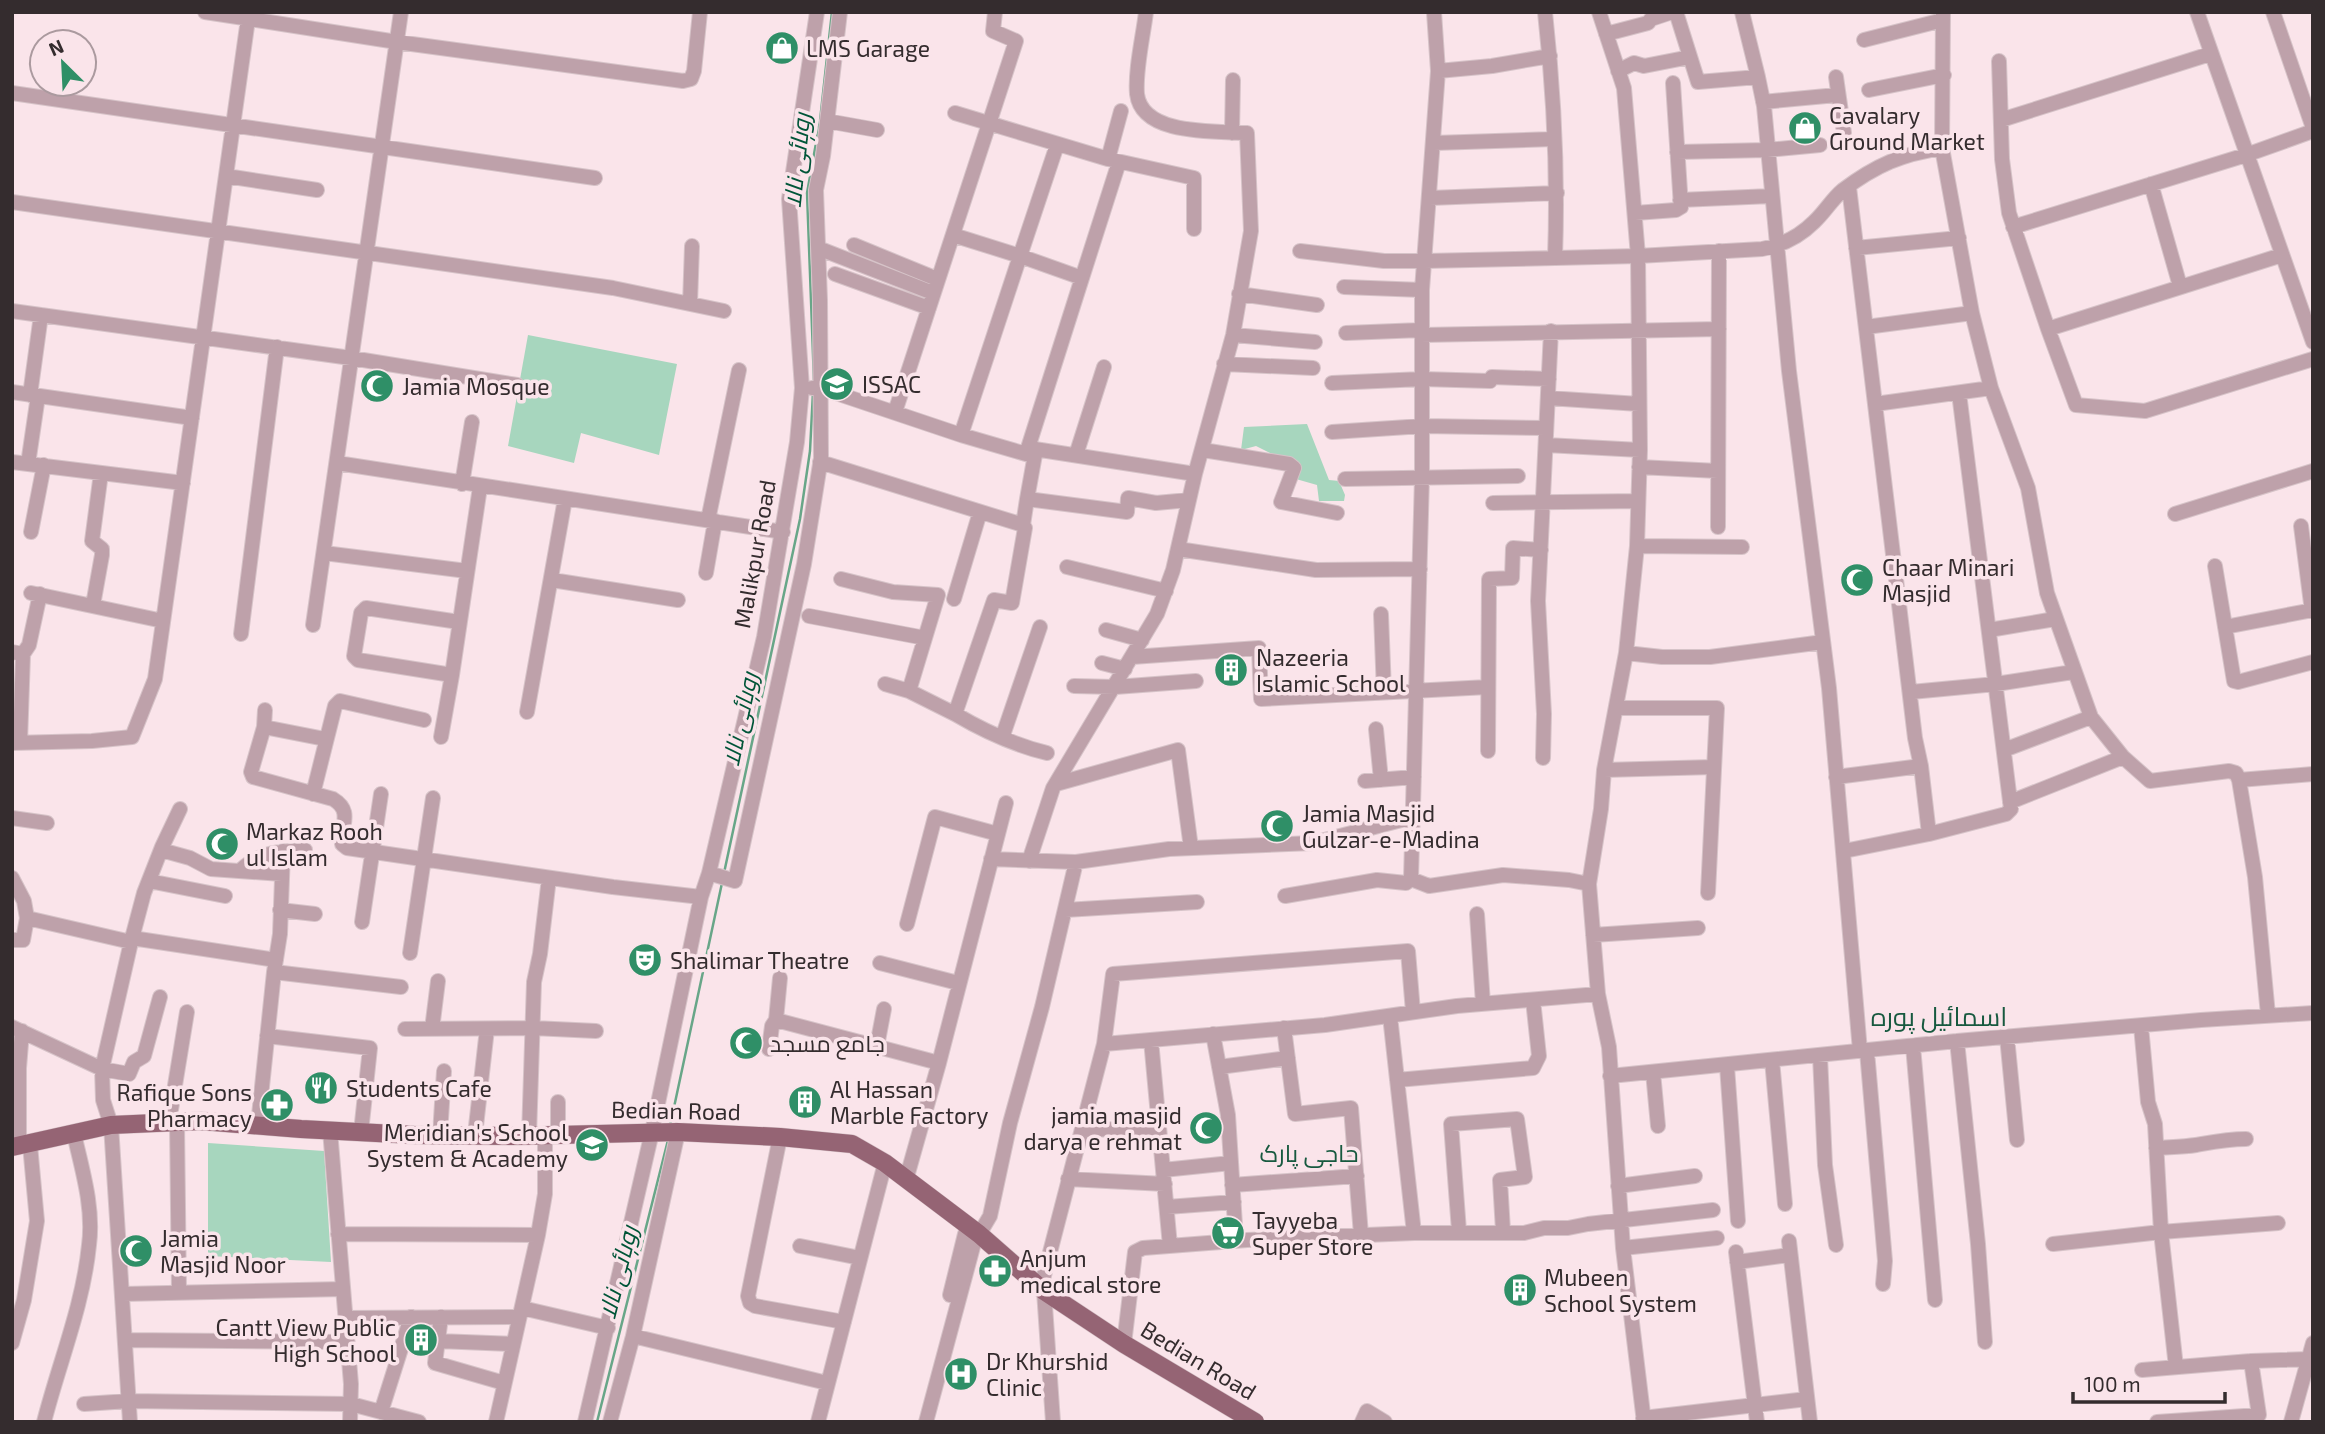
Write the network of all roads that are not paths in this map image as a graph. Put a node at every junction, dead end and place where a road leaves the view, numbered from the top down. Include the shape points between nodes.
1 (205, 12) edge
2 (401, 12) edge
3 (700, 12) edge
4 (817, 12) edge
5 (840, 12) edge
6 (995, 12) edge
7 (1146, 12) edge
8 (1434, 12) edge
9 (1545, 12) edge
10 (1599, 12) edge
11 (1674, 12) edge
12 (1742, 12) edge
13 (2197, 12) edge
14 (2273, 12) edge
15 (249, 15) edge
16 (1943, 16) edge
17 (1606, 34) junction
18 (1864, 40) dead end
19 (397, 42) junction
20 (2210, 54) junction
21 (1550, 56) junction
22 (1690, 57) junction
23 (1999, 61) dead end
24 (1438, 71) junction
25 (1618, 71) junction
26 (1944, 75) junction
27 (1758, 77) junction
28 (1836, 77) dead end
29 (1233, 80) dead end
30 (1698, 82) junction
31 (1869, 90) dead end
32 (12, 93) edge
33 (1838, 96) junction
34 (1763, 102) junction
35 (1121, 111) dead end
36 (955, 113) dead end
37 (2001, 120) junction
38 (827, 121) junction
39 (990, 122) junction
40 (233, 127) junction
41 (877, 130) dead end
42 (2313, 130) edge
43 (1232, 132) junction
44 (1844, 132) dead end
45 (1554, 139) junction
46 (1434, 143) junction
47 (1057, 145) junction
48 (1820, 145) dead end
49 (382, 146) junction
50 (1942, 148) junction
51 (1767, 150) junction
52 (1677, 152) junction
53 (2246, 155) junction
54 (1114, 160) junction
55 (226, 176) junction
56 (595, 178) dead end
57 (2151, 184) junction
58 (805, 187) junction
59 (1849, 187) junction
60 (317, 190) dead end
61 (1557, 193) junction
62 (1771, 196) junction
63 (1430, 198) junction
64 (1680, 200) junction
65 (12, 202) edge
66 (1634, 213) junction
67 (2013, 227) junction
68 (1194, 229) dead end
69 (218, 232) junction
70 (953, 235) junction
71 (1959, 238) junction
72 (854, 245) dead end
73 (692, 246) dead end
74 (1776, 247) junction
75 (1856, 248) junction
76 (824, 250) dead end
77 (1300, 251) dead end
78 (1719, 251) junction
79 (367, 253) junction
80 (2282, 255) junction
81 (1020, 256) junction
82 (1638, 256) junction
83 (1555, 258) junction
84 (1425, 261) junction
85 (835, 274) dead end
86 (1082, 278) junction
87 (2180, 286) junction
88 (1344, 287) dead end
89 (1422, 290) junction
90 (933, 293) junction
91 (1239, 294) junction
92 (690, 304) junction
93 (1317, 305) dead end
94 (12, 310) edge
95 (724, 311) dead end
96 (1972, 313) junction
97 (41, 315) junction
98 (1866, 327) junction
99 (1719, 329) junction
100 (2048, 329) junction
101 (1639, 330) junction
102 (1551, 331) junction
103 (1421, 333) junction
104 (1346, 334) dead end
105 (1233, 335) junction
106 (203, 338) junction
107 (1315, 342) dead end
108 (2313, 342) edge
109 (277, 347) junction
110 (351, 358) junction
111 (2313, 359) edge
112 (1224, 364) junction
113 (1104, 367) dead end
114 (1313, 368) dead end
115 (739, 370) dead end
116 (1422, 379) junction
117 (1549, 379) junction
118 (1332, 383) dead end
119 (517, 385) dead end
120 (810, 388) junction
121 (1991, 388) junction
122 (12, 392) edge
123 (1959, 393) junction
124 (34, 395) junction
125 (1548, 398) junction
126 (1639, 404) junction
127 (1875, 404) junction
128 (895, 412) junction
129 (192, 418) junction
130 (472, 422) dead end
131 (1423, 426) junction
132 (1546, 428) junction
133 (1332, 432) dead end
134 (961, 435) junction
135 (1546, 445) junction
136 (1032, 448) junction
137 (1203, 450) junction
138 (1640, 450) junction
139 (1076, 455) junction
140 (12, 461) edge
141 (820, 462) junction
142 (337, 463) junction
143 (28, 464) junction
144 (44, 466) junction
145 (1639, 467) junction
146 (1718, 471) junction
147 (2313, 471) edge
148 (101, 472) junction
149 (1195, 474) junction
150 (1518, 476) dead end
151 (1422, 477) junction
152 (1345, 479) dead end
153 (183, 483) junction
154 (462, 484) junction
155 (480, 487) junction
156 (565, 499) junction
157 (1027, 499) junction
158 (1189, 500) junction
159 (1637, 501) junction
160 (1493, 503) dead end
161 (1543, 503) junction
162 (980, 512) junction
163 (1336, 513) dead end
164 (2175, 514) dead end
165 (711, 520) junction
166 (1023, 525) junction
167 (1718, 527) dead end
168 (2306, 531) edge
169 (32, 532) dead end
170 (783, 532) junction
171 (1637, 546) junction
172 (1742, 547) dead end
173 (1178, 549) junction
174 (1541, 550) junction
175 (324, 553) junction
176 (2215, 566) dead end
177 (1067, 567) dead end
178 (1420, 569) junction
179 (467, 571) junction
180 (706, 573) dead end
181 (841, 579) dead end
182 (552, 580) junction
183 (1166, 591) junction
184 (954, 598) dead end
185 (678, 600) dead end
186 (93, 605) junction
187 (2313, 611) edge
188 (1381, 614) dead end
189 (809, 616) dead end
190 (2055, 619) junction
191 (163, 621) junction
192 (459, 622) junction
193 (313, 625) dead end
194 (1040, 627) dead end
195 (2225, 627) junction
196 (1107, 630) dead end
197 (1989, 630) junction
198 (241, 634) dead end
199 (925, 638) junction
200 (775, 639) junction
201 (1142, 640) junction
202 (1823, 642) junction
203 (18, 653) edge
204 (1626, 653) junction
205 (2313, 662) edge
206 (1102, 663) dead end
207 (1129, 663) junction
208 (2073, 672) junction
209 (452, 675) junction
210 (1196, 681) dead end
211 (885, 684) dead end
212 (1996, 684) junction
213 (1074, 686) dead end
214 (1115, 687) junction
215 (1488, 687) junction
216 (1415, 690) junction
217 (909, 691) junction
218 (1384, 692) junction
219 (1911, 692) junction
220 (1618, 708) junction
221 (265, 710) dead end
222 (527, 712) dead end
223 (954, 715) junction
224 (2091, 718) junction
225 (424, 720) dead end
226 (264, 727) junction
227 (1377, 729) dead end
228 (442, 737) dead end
229 (1002, 738) junction
230 (325, 739) junction
231 (16, 743) edge
232 (2004, 750) junction
233 (1488, 751) dead end
234 (1047, 753) dead end
235 (2123, 757) junction
236 (1543, 758) dead end
237 (1921, 766) junction
238 (1714, 767) junction
239 (1604, 770) junction
240 (2313, 774) edge
241 (1414, 777) junction
242 (1836, 777) junction
243 (1381, 780) junction
244 (2239, 780) junction
245 (1365, 781) dead end
246 (1056, 784) junction
247 (741, 789) junction
248 (313, 794) junction
249 (381, 794) dead end
250 (433, 798) dead end
251 (2010, 802) junction
252 (1006, 803) dead end
253 (180, 809) dead end
254 (1413, 817) junction
255 (12, 818) edge
256 (47, 823) dead end
257 (998, 834) junction
258 (1929, 834) junction
259 (1191, 848) junction
260 (161, 850) junction
261 (305, 850) dead end
262 (283, 851) junction
263 (1844, 851) junction
264 (372, 852) junction
265 (991, 859) junction
266 (424, 860) junction
267 (1029, 860) junction
268 (1076, 862) junction
269 (242, 870) junction
270 (712, 873) junction
271 (282, 874) junction
272 (549, 878) junction
273 (1412, 879) junction
274 (149, 881) junction
275 (14, 884) edge
276 (1589, 884) junction
277 (1708, 892) dead end
278 (225, 896) dead end
279 (1285, 896) dead end
280 (701, 897) junction
281 (1196, 902) dead end
282 (280, 910) junction
283 (1065, 910) junction
284 (315, 914) dead end
285 (1477, 914) dead end
286 (27, 918) junction
287 (362, 922) dead end
288 (907, 925) dead end
289 (1698, 928) dead end
290 (1594, 935) junction
291 (12, 940) edge
292 (131, 940) junction
293 (410, 953) dead end
294 (880, 963) dead end
295 (275, 966) junction
296 (780, 978) dead end
297 (438, 981) dead end
298 (958, 983) junction
299 (401, 987) dead end
300 (1598, 994) junction
301 (160, 997) dead end
302 (1533, 1000) junction
303 (1483, 1004) junction
304 (884, 1009) dead end
305 (187, 1012) dead end
306 (1413, 1012) junction
307 (2313, 1013) edge
308 (2268, 1015) junction
309 (1390, 1016) junction
310 (776, 1020) junction
311 (2141, 1026) junction
312 (533, 1028) junction
313 (1284, 1028) junction
314 (17, 1029) edge
315 (404, 1029) dead end
316 (432, 1029) junction
317 (488, 1029) junction
318 (596, 1031) dead end
319 (1213, 1034) junction
320 (267, 1036) junction
321 (2007, 1037) junction
322 (1151, 1040) junction
323 (1957, 1041) junction
324 (1104, 1044) junction
325 (877, 1046) junction
326 (1913, 1046) junction
327 (769, 1049) dead end
328 (1863, 1051) junction
329 (1819, 1056) junction
330 (1288, 1058) junction
331 (1772, 1060) junction
332 (939, 1063) junction
333 (1727, 1066) junction
334 (1219, 1067) junction
335 (102, 1069) junction
336 (444, 1071) dead end
337 (1653, 1072) junction
338 (1610, 1076) junction
339 (1397, 1080) junction
340 (558, 1102) dead end
341 (173, 1122) junction
342 (111, 1125) junction
343 (258, 1125) junction
344 (1658, 1126) dead end
345 (1159, 1128) junction
346 (330, 1130) junction
347 (1083, 1130) junction
348 (361, 1132) junction
349 (665, 1132) junction
350 (75, 1134) junction
351 (440, 1135) junction
352 (544, 1135) junction
353 (475, 1136) junction
354 (780, 1136) junction
355 (2246, 1139) dead end
356 (2017, 1140) dead end
357 (20, 1146) edge
358 (2156, 1148) junction
359 (885, 1163) junction
360 (1231, 1163) junction
361 (1357, 1176) junction
362 (1695, 1176) dead end
363 (1164, 1177) junction
364 (1068, 1178) junction
365 (906, 1180) junction
366 (1232, 1185) junction
367 (1618, 1186) junction
368 (1234, 1202) junction
369 (1785, 1204) dead end
370 (1167, 1207) junction
371 (1713, 1210) dead end
372 (1621, 1221) junction
373 (1738, 1221) dead end
374 (2278, 1223) dead end
375 (975, 1231) junction
376 (1459, 1231) junction
377 (1503, 1231) junction
378 (2161, 1232) junction
379 (1414, 1233) junction
380 (338, 1234) junction
381 (538, 1235) junction
382 (1361, 1235) junction
383 (1717, 1238) dead end
384 (1236, 1241) junction
385 (2053, 1244) dead end
386 (1836, 1245) dead end
387 (800, 1246) dead end
388 (1170, 1246) junction
389 (1623, 1248) junction
390 (860, 1258) junction
391 (1883, 1283) dead end
392 (343, 1289) junction
393 (1043, 1289) junction
394 (179, 1292) junction
395 (123, 1294) junction
396 (955, 1296) junction
397 (1936, 1300) dead end
398 (520, 1312) junction
399 (411, 1317) junction
400 (441, 1317) junction
401 (345, 1318) junction
402 (844, 1322) junction
403 (608, 1328) junction
404 (633, 1336) junction
405 (126, 1340) junction
406 (438, 1341) junction
407 (347, 1342) junction
408 (1985, 1342) dead end
409 (12, 1343) edge
410 (2313, 1343) edge
411 (513, 1344) junction
412 (1124, 1344) junction
413 (2309, 1359) junction
414 (2252, 1361) junction
415 (2176, 1367) junction
416 (2142, 1370) dead end
417 (505, 1383) junction
418 (827, 1383) junction
419 (1807, 1399) junction
420 (129, 1401) junction
421 (85, 1404) dead end
422 (351, 1404) junction
423 (1754, 1406) junction
424 (381, 1412) junction
425 (1644, 1420) edge
426 (44, 1422) edge
427 (130, 1422) edge
428 (351, 1422) edge
429 (419, 1422) edge
430 (496, 1422) edge
431 (585, 1422) edge
432 (611, 1422) edge
433 (818, 1422) edge
434 (919, 1422) edge
435 (926, 1422) edge
436 (1053, 1422) edge
437 (1255, 1422) edge
438 (1362, 1422) edge
439 (1385, 1422) edge
440 (1756, 1422) edge
441 (1810, 1422) edge
442 (2158, 1422) edge
443 (2291, 1422) edge

1 - 15 street
2 - 19 street
3 - 19 street via 694,71 691,79 683,81
4 - 58 street, Malikpur Road
5 - 38 street
6 - 39 street via 993,31 1016,41
7 - 43 street via 1138,96 1147,115 1157,122
8 - 24 street
9 - 21 street
10 - 17 street
11 - 17 street
11 - 22 street
12 - 27 street
13 - 20 street
14 - 42 street
15 - 19 street
15 - 40 street
16 - 18 street
16 - 26 street
17 - 25 street
19 - 49 street
20 - 37 street
20 - 53 street
21 - 24 street
21 - 45 street
22 - 25 street via 1644,66 1634,63
22 - 30 street
23 - 37 street
24 - 46 street
25 - 66 street via 1624,88
26 - 31 street
26 - 50 street
27 - 30 street
27 - 34 street
28 - 33 street
29 - 43 street
30 - 52 street via 1669,83
32 - 40 street
33 - 34 street
33 - 44 street
34 - 51 street
35 - 54 street
36 - 39 street
37 - 67 street
38 - 41 street
38 - 58 street
39 - 47 street
39 - 70 street
40 - 49 street
40 - 55 street
42 - 53 street
43 - 91 street via 1249,136 1251,231
45 - 46 street
45 - 61 street
46 - 63 street
47 - 54 street
47 - 81 street
48 - 51 street
49 - 56 street
49 - 79 street
50 - 59 street via 1910,153
50 - 71 street
51 - 52 street
51 - 62 street
52 - 64 street
53 - 57 street
53 - 80 street
54 - 68 street via 1194,178
54 - 86 street
55 - 60 street
55 - 69 street
57 - 67 street
57 - 87 street
58 - 120 street
58 - 120 street, Malikpur Road via 789,199
59 - 74 street via 1815,222
59 - 75 street
61 - 63 street
61 - 83 street
62 - 64 street
62 - 74 street
63 - 84 street
64 - 66 street via 1679,209
65 - 69 street
66 - 82 street
67 - 100 street
69 - 79 street
69 - 106 street
70 - 81 street
70 - 90 street
71 - 75 street
71 - 96 street
72 - 90 street
73 - 92 street
74 - 78 street
74 - 202 street
75 - 98 street
76 - 90 street
77 - 84 street
78 - 82 street
78 - 99 street
79 - 92 street via 613,288
79 - 110 street
80 - 87 street
80 - 108 street
81 - 86 street
81 - 134 street
82 - 83 street
82 - 101 street
83 - 84 street
84 - 89 street
85 - 90 street
86 - 136 street
87 - 100 street
88 - 89 street
89 - 103 street
90 - 128 street
91 - 93 street
91 - 105 street
92 - 95 street
94 - 97 street
96 - 98 street
96 - 121 street
97 - 106 street
97 - 124 street
98 - 127 street
99 - 101 street
99 - 146 street
100 - 111 street via 2076,405 2145,411
101 - 102 street
101 - 126 street
102 - 103 street
102 - 117 street
103 - 104 street
103 - 116 street
105 - 107 street
105 - 112 street
106 - 109 street
106 - 129 street
109 - 110 street
109 - 198 street
110 - 119 street
110 - 142 street
112 - 114 street
112 - 137 street
113 - 139 street
115 - 165 street
116 - 117 street
116 - 118 street
116 - 131 street
117 - 125 street
120 - 128 street
120 - 141 street
120 - 170 street, Malikpur Road
121 - 123 street
121 - 190 street via 2028,488
122 - 124 street
123 - 127 street
123 - 197 street
124 - 129 street
124 - 143 street
125 - 126 street
125 - 132 street
126 - 138 street
127 - 219 street
128 - 134 street
129 - 153 street
130 - 154 street
131 - 132 street
131 - 133 street
131 - 151 street
132 - 135 street
134 - 136 street via 1026,454
135 - 138 street
135 - 161 street
136 - 139 street
136 - 157 street
137 - 149 street
137 - 163 street via 1289,464 1294,468 1281,502
138 - 145 street
139 - 149 street
140 - 143 street
141 - 162 street
141 - 200 street via 804,564
142 - 154 street
142 - 175 street
143 - 144 street
144 - 148 street
144 - 169 street
145 - 146 street
145 - 159 street
146 - 167 street
147 - 164 street
148 - 153 street
148 - 186 street via 92,541 102,555
149 - 158 street
150 - 151 street
151 - 152 street
151 - 178 street
153 - 191 street
154 - 155 street
155 - 156 street
155 - 179 street
156 - 165 street
156 - 182 street
157 - 158 street via 1127,512 1128,498 1156,503
157 - 166 street
158 - 173 street
159 - 161 street
159 - 171 street
160 - 161 street
161 - 174 street
162 - 166 street
162 - 184 street
165 - 170 street
165 - 180 street
166 - 223 street via 1012,603 994,600
168 - 187 street
170 - 200 street, Malikpur Road via 765,619
171 - 172 street
171 - 204 street
173 - 178 street via 1316,570
173 - 183 street
174 - 215 street via 1513,548 1512,578 1489,579
174 - 236 street
175 - 179 street
175 - 193 street
176 - 195 street
177 - 183 street
178 - 216 street
179 - 192 street
181 - 199 street via 893,592 938,596
182 - 185 street
182 - 222 street
183 - 201 street
186 - 191 street
186 - 203 street via 36,593 29,645
187 - 195 street
188 - 218 street
189 - 199 street
190 - 197 street
190 - 208 street
191 - 231 street via 155,679 132,737
192 - 209 street
192 - 209 street via 366,608 360,613 354,652 358,660
194 - 229 street
195 - 205 street via 2234,681
196 - 201 street
197 - 212 street
199 - 217 street
200 - 247 street, Malikpur Road
200 - 247 street
201 - 207 street
202 - 204 street via 1710,657
202 - 242 street
203 - 231 street
204 - 220 street
206 - 207 street
207 - 214 street
207 - 218 street via 1259,648 1261,699
208 - 212 street
208 - 224 street
209 - 228 street
210 - 214 street
211 - 217 street
212 - 219 street
212 - 232 street
213 - 214 street
214 - 246 street
215 - 216 street
215 - 233 street
216 - 218 street
216 - 241 street
217 - 223 street
219 - 237 street
220 - 238 street via 1717,708
220 - 239 street
221 - 226 street
223 - 229 street
224 - 232 street
224 - 235 street
225 - 230 street via 340,701
226 - 230 street
226 - 248 street via 250,772 253,777
227 - 243 street
229 - 234 street
230 - 248 street
232 - 251 street
235 - 244 street via 2150,781 2229,771
235 - 251 street
237 - 242 street
237 - 258 street
238 - 239 street
238 - 277 street
239 - 276 street
240 - 244 street
241 - 243 street
241 - 254 street
242 - 263 street
243 - 245 street
244 - 308 street via 2255,877
246 - 259 street via 1178,750
246 - 267 street
247 - 270 street, Malikpur Road
247 - 270 street via 734,881
248 - 264 street via 343,807 342,844
249 - 264 street
250 - 266 street
251 - 258 street via 2006,814
252 - 257 street
253 - 260 street
254 - 259 street via 1313,843
254 - 273 street
255 - 256 street
257 - 265 street
257 - 288 street via 935,817
258 - 263 street
259 - 268 street
260 - 269 street via 211,869
260 - 274 street
261 - 262 street
262 - 269 street via 261,856
262 - 271 street
263 - 328 street
264 - 266 street
264 - 287 street
265 - 267 street
265 - 298 street
266 - 272 street
266 - 293 street
267 - 268 street
268 - 283 street
269 - 271 street
270 - 280 street, Malikpur Road
271 - 282 street
272 - 280 street
272 - 312 street via 534,982
273 - 276 street via 1429,886 1503,875
273 - 279 street via 1406,883 1377,880
274 - 278 street
274 - 292 street
275 - 286 street
276 - 290 street
280 - 349 street, Malikpur Road
281 - 283 street
282 - 284 street
282 - 295 street
283 - 375 street via 990,1216
285 - 303 street
286 - 291 street via 23,940
286 - 292 street
289 - 290 street
290 - 300 street
292 - 295 street
292 - 335 street
294 - 298 street
295 - 299 street
295 - 320 street
296 - 310 street
297 - 316 street
298 - 332 street
300 - 302 street
300 - 338 street
301 - 335 street via 144,1056 134,1062 130,1074
302 - 303 street
302 - 339 street via 1539,1056 1533,1068
303 - 306 street
304 - 325 street
305 - 341 street
306 - 309 street
306 - 324 street via 1408,951 1113,974
307 - 308 street
308 - 311 street
309 - 313 street
309 - 339 street
310 - 325 street
310 - 327 street
311 - 321 street
311 - 358 street
312 - 317 street
312 - 318 street
312 - 352 street
313 - 319 street
313 - 330 street
314 - 335 street
314 - 357 street
315 - 316 street
316 - 317 street
317 - 353 street
319 - 322 street
319 - 334 street
320 - 343 street
320 - 348 street via 370,1048
321 - 323 street
321 - 356 street
322 - 324 street
322 - 345 street
323 - 326 street
323 - 408 street
324 - 347 street
325 - 332 street
326 - 328 street
326 - 397 street
328 - 329 street
328 - 391 street via 1885,1261
329 - 331 street
329 - 386 street via 1825,1165
330 - 334 street
330 - 361 street via 1295,1114 1351,1108
331 - 333 street
331 - 369 street
332 - 365 street
333 - 337 street
333 - 373 street
334 - 360 street
335 - 342 street via 103,1100
336 - 351 street
337 - 338 street
337 - 344 street
338 - 367 street
339 - 379 street
340 - 352 street
341 - 342 main road, Bedian Road
341 - 343 main road, Bedian Road
341 - 394 street
342 - 350 main road, Bedian Road
342 - 395 street
343 - 346 main road, Bedian Road
345 - 347 street
345 - 363 street
346 - 348 main road, Bedian Road
346 - 380 street
347 - 364 street
348 - 351 main road, Bedian Road
349 - 352 main road, Bedian Road
349 - 354 main road, Bedian Road
349 - 403 street, Malikpur Road
349 - 404 street
350 - 357 main road, Bedian Road
350 - 426 street via 87,1193 90,1243 67,1348
351 - 353 main road, Bedian Road
352 - 353 main road, Bedian Road
352 - 381 street via 545,1194
354 - 359 main road, Bedian Road via 852,1143
354 - 402 street via 750,1303
355 - 358 street
357 - 409 street via 37,1221
358 - 378 street
359 - 365 main road, Bedian Road
359 - 390 street
360 - 363 street
360 - 366 street
361 - 366 street
361 - 382 street
362 - 367 street
363 - 364 street
363 - 370 street
364 - 393 street
365 - 375 main road, Bedian Road
366 - 368 street
367 - 372 street
368 - 370 street
368 - 384 street
370 - 388 street
371 - 372 street
372 - 377 street via 1524,1233
372 - 389 street
374 - 378 street
375 - 393 main road, Bedian Road
375 - 396 street
376 - 377 street
376 - 377 street via 1451,1124 1517,1119 1525,1177 1500,1180
376 - 379 street
378 - 385 street
378 - 415 street
379 - 382 street
380 - 381 street
380 - 392 street
381 - 398 street
382 - 384 street
383 - 389 street
384 - 388 street
387 - 390 street
388 - 412 street via 1135,1252
389 - 425 street
390 - 402 street
392 - 394 street
392 - 401 street
393 - 412 main road, Bedian Road
393 - 436 street
394 - 395 street
395 - 405 street
396 - 434 street
396 - 435 street
398 - 400 street
398 - 403 street
398 - 411 street
399 - 400 street
399 - 401 street
399 - 424 street
400 - 406 street
401 - 407 street
402 - 418 street
403 - 431 street, Malikpur Road
404 - 418 street
404 - 432 street
405 - 407 street
405 - 420 street
406 - 411 street
406 - 417 street via 436,1363
407 - 422 street
410 - 413 street
411 - 417 street
412 - 437 main road, Bedian Road
413 - 414 street
413 - 443 street
414 - 415 street
414 - 442 street via 2259,1415
415 - 416 street
417 - 430 street
418 - 433 street
419 - 423 street
419 - 423 street via 1789,1248 1736,1257
419 - 441 street
420 - 421 street
420 - 422 street
420 - 427 street
422 - 424 street
422 - 428 street
423 - 425 street
423 - 440 street
424 - 429 street
438 - 439 street via 1367,1411

